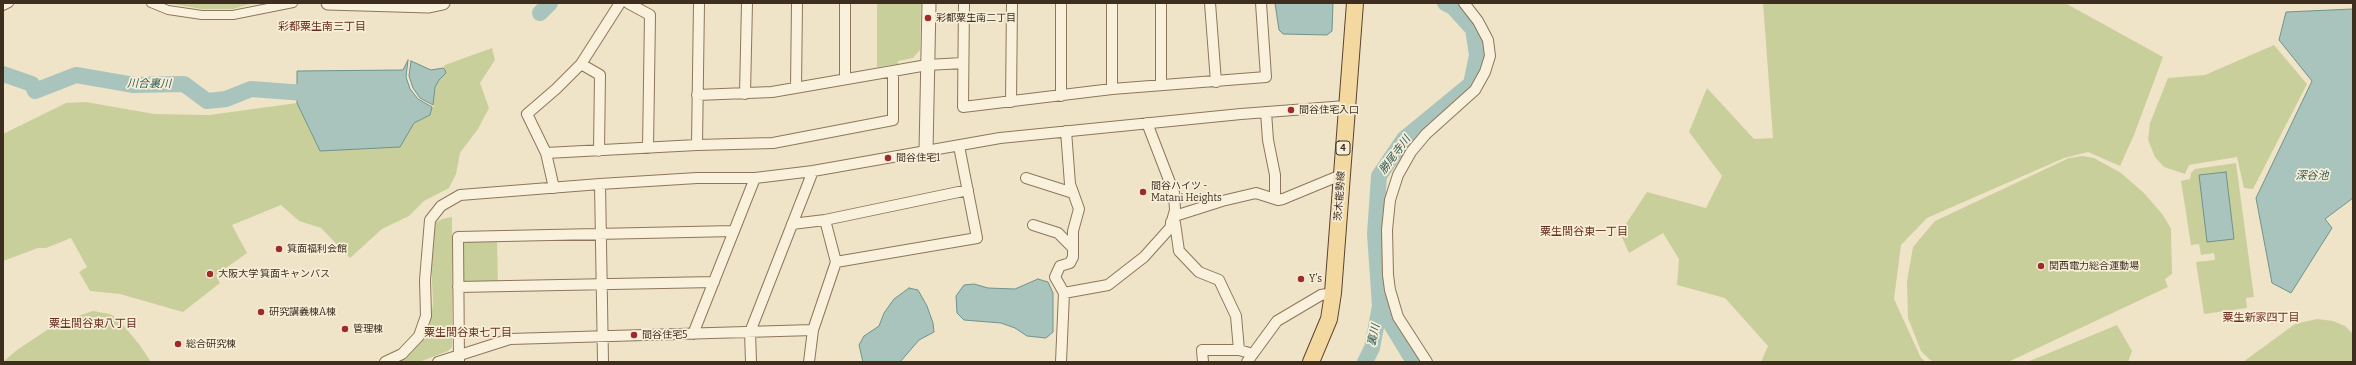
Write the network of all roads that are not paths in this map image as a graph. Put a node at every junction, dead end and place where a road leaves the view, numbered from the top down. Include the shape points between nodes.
1 (9, 3) edge
2 (151, 3) edge
3 (293, 3) edge
4 (328, 3) edge
5 (443, 3) edge
6 (620, 3) edge
7 (628, 3) edge
8 (699, 3) edge
9 (747, 3) edge
10 (797, 3) edge
11 (845, 3) edge
12 (929, 3) edge
13 (964, 3) edge
14 (1012, 3) edge
15 (1061, 3) edge
16 (1112, 3) edge
17 (1161, 3) edge
18 (1210, 3) edge
19 (1261, 3) edge
20 (1354, 3) edge
21 (1464, 3) edge
22 (3, 6) edge
23 (963, 63) junction
24 (581, 64) junction
25 (927, 65) junction
26 (893, 71) junction
27 (844, 78) junction
28 (1216, 82) junction
29 (1161, 85) junction
30 (796, 87) junction
31 (1112, 89) junction
32 (745, 94) junction
33 (698, 95) junction
34 (1061, 96) junction
35 (1011, 102) junction
36 (1346, 106) junction
37 (1266, 112) junction
38 (1147, 123) junction
39 (1066, 131) junction
40 (697, 145) junction
41 (959, 146) junction
42 (648, 148) junction
43 (599, 151) junction
44 (926, 151) junction
45 (546, 153) junction
46 (814, 171) junction
47 (1341, 175) junction
48 (755, 178) junction
49 (1026, 178) dead end
50 (600, 184) junction
51 (554, 188) junction
52 (968, 190) junction
53 (1073, 193) junction
54 (1275, 199) junction
55 (1172, 218) junction
56 (825, 220) junction
57 (792, 224) junction
58 (1033, 225) dead end
59 (734, 231) junction
60 (601, 234) junction
61 (1073, 248) junction
62 (836, 262) junction
63 (714, 282) junction
64 (602, 284) junction
65 (458, 288) junction
66 (1064, 293) junction
67 (1333, 293) junction
68 (813, 330) junction
69 (750, 332) junction
70 (693, 334) junction
71 (602, 336) junction
72 (1238, 350) junction
73 (459, 358) edge
74 (1250, 358) edge
75 (385, 362) edge
76 (438, 362) edge
77 (603, 362) edge
78 (750, 362) edge
79 (809, 362) edge
80 (1061, 362) edge
81 (1203, 362) edge
82 (1311, 362) edge
83 (1427, 362) edge

1 - 22 street
2 - 3 street via 168,10 202,15 233,15
4 - 5 street via 429,6
6 - 24 street
7 - 42 street via 650,15
8 - 33 street
9 - 32 street
10 - 30 street
11 - 27 street
12 - 25 street
13 - 23 street
14 - 35 street
15 - 34 street
16 - 31 street
17 - 29 street
18 - 28 street
19 - 28 street via 1266,77
20 - 36 main road, 茨木能勢線 / 4
21 - 83 street via 1488,40 1490,56 1485,72 1475,90 1410,152 1398,174 1390,200 1387,230 1390,290 1398,317
23 - 25 street
23 - 35 street via 963,107
24 - 43 street via 600,76
24 - 45 street via 527,114
25 - 26 street
25 - 44 street
26 - 27 street
26 - 40 street via 893,120 773,143
27 - 30 street
28 - 29 street
29 - 31 street
30 - 32 street
31 - 34 street
32 - 33 street
33 - 40 street
34 - 35 street
36 - 37 street
36 - 47 main road, 茨木能勢線 / 4
37 - 38 street
37 - 54 street via 1275,175
38 - 39 street
38 - 55 street via 1174,193
39 - 41 street via 1000,138
39 - 53 street
40 - 42 street
41 - 44 street
41 - 52 street
42 - 43 street
43 - 45 street
44 - 46 street
45 - 51 street
46 - 48 street
46 - 57 street
47 - 54 street via 1302,193
47 - 67 main road, 茨木能勢線 / 4
48 - 50 street via 697,178
48 - 59 street
49 - 53 street
50 - 51 street
50 - 60 street
51 - 75 street via 460,195 441,206 430,220 425,280 426,316 419,336 402,354
52 - 56 street
52 - 62 street via 978,238
53 - 61 street via 1078,209 1073,231
54 - 55 street via 1256,193 1222,201
55 - 66 street via 1170,228 1144,257 1108,285
55 - 72 street via 1179,251 1199,272 1219,280 1236,316
56 - 57 street
56 - 62 street
57 - 69 street
58 - 61 street via 1058,233
59 - 60 street
59 - 63 street
60 - 64 street
60 - 65 street via 458,238
61 - 66 street via 1070,263 1060,266 1056,277
62 - 68 street
63 - 64 street
63 - 70 street
64 - 65 street
64 - 71 street
65 - 73 street
66 - 80 street
67 - 74 street via 1321,295 1277,321
67 - 82 main road, 茨木能勢線 / 4 via 1329,319
68 - 69 street
68 - 79 street
69 - 70 street
69 - 78 street
70 - 71 street
71 - 73 street via 510,339
71 - 77 street
72 - 74 street
72 - 81 street via 1202,350
73 - 76 street

